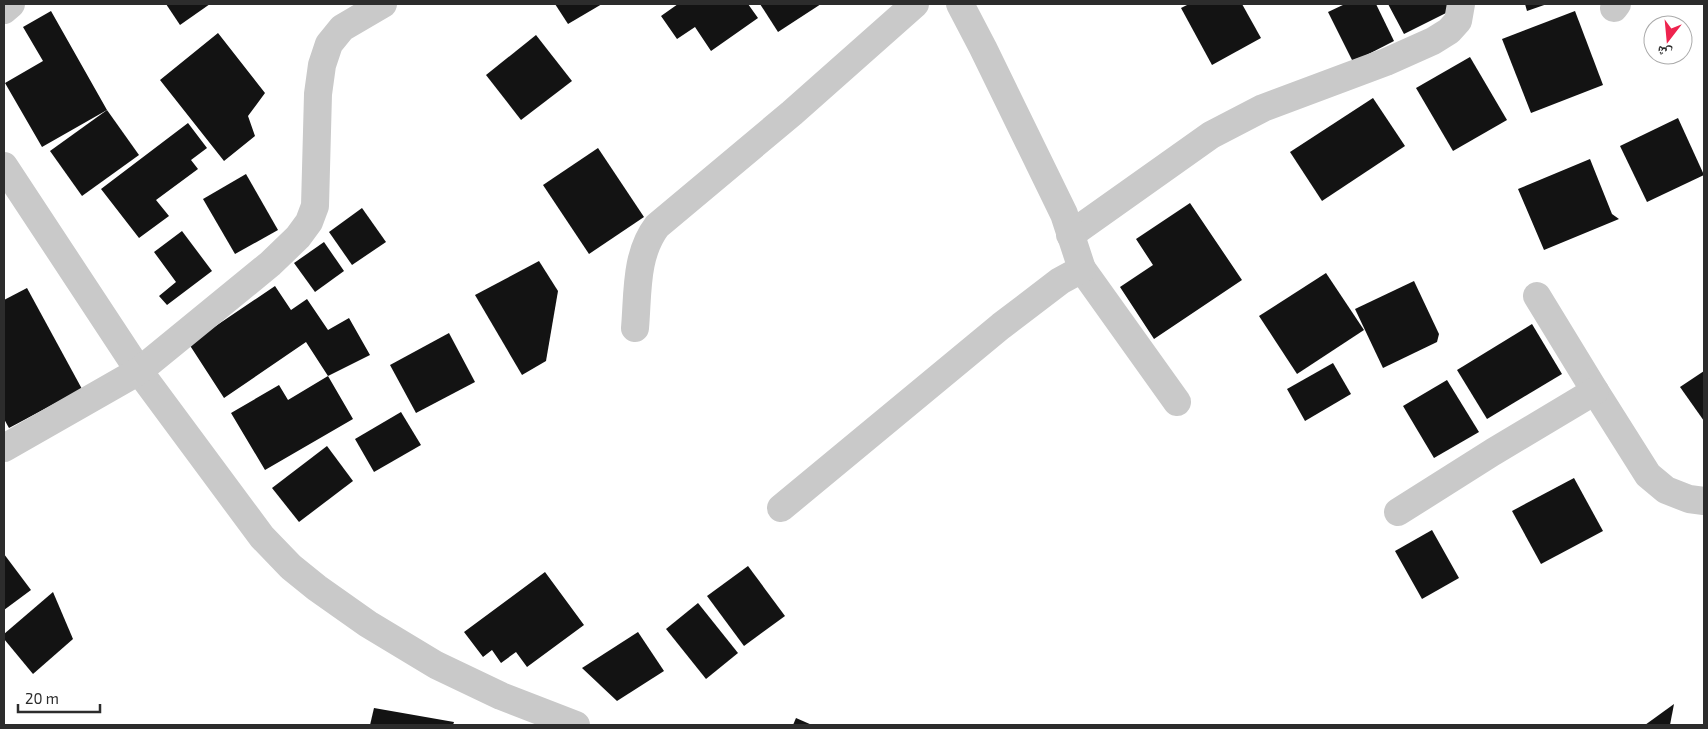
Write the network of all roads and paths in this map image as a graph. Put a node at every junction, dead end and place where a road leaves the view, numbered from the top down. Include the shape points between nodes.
1 (11, 4) edge
2 (383, 4) edge
3 (915, 4) edge
4 (960, 4) edge
5 (1461, 4) edge
6 (4, 10) edge
7 (4, 166) edge
8 (1070, 235) junction
9 (1082, 268) junction
10 (1537, 296) dead end
11 (635, 328) dead end
12 (139, 371) junction
13 (1594, 391) junction
14 (1177, 402) dead end
15 (4, 448) edge
16 (1704, 501) edge
17 (781, 508) dead end
18 (1398, 512) dead end
19 (576, 725) edge

1 - 6 street
2 - 12 street via 342,28 329,44 324,58 318,94 315,206 309,222 270,264
3 - 11 street via 657,226 649,236 641,260
4 - 8 street via 1064,214
5 - 8 street via 1458,20 1449,31 1433,41 1263,108 1211,135
7 - 12 street
8 - 9 street
9 - 14 street
9 - 17 street via 1002,326
10 - 13 street
12 - 15 street
12 - 19 street via 262,537 316,588 436,665 501,696
13 - 16 street via 1648,474 1666,490
13 - 18 street

